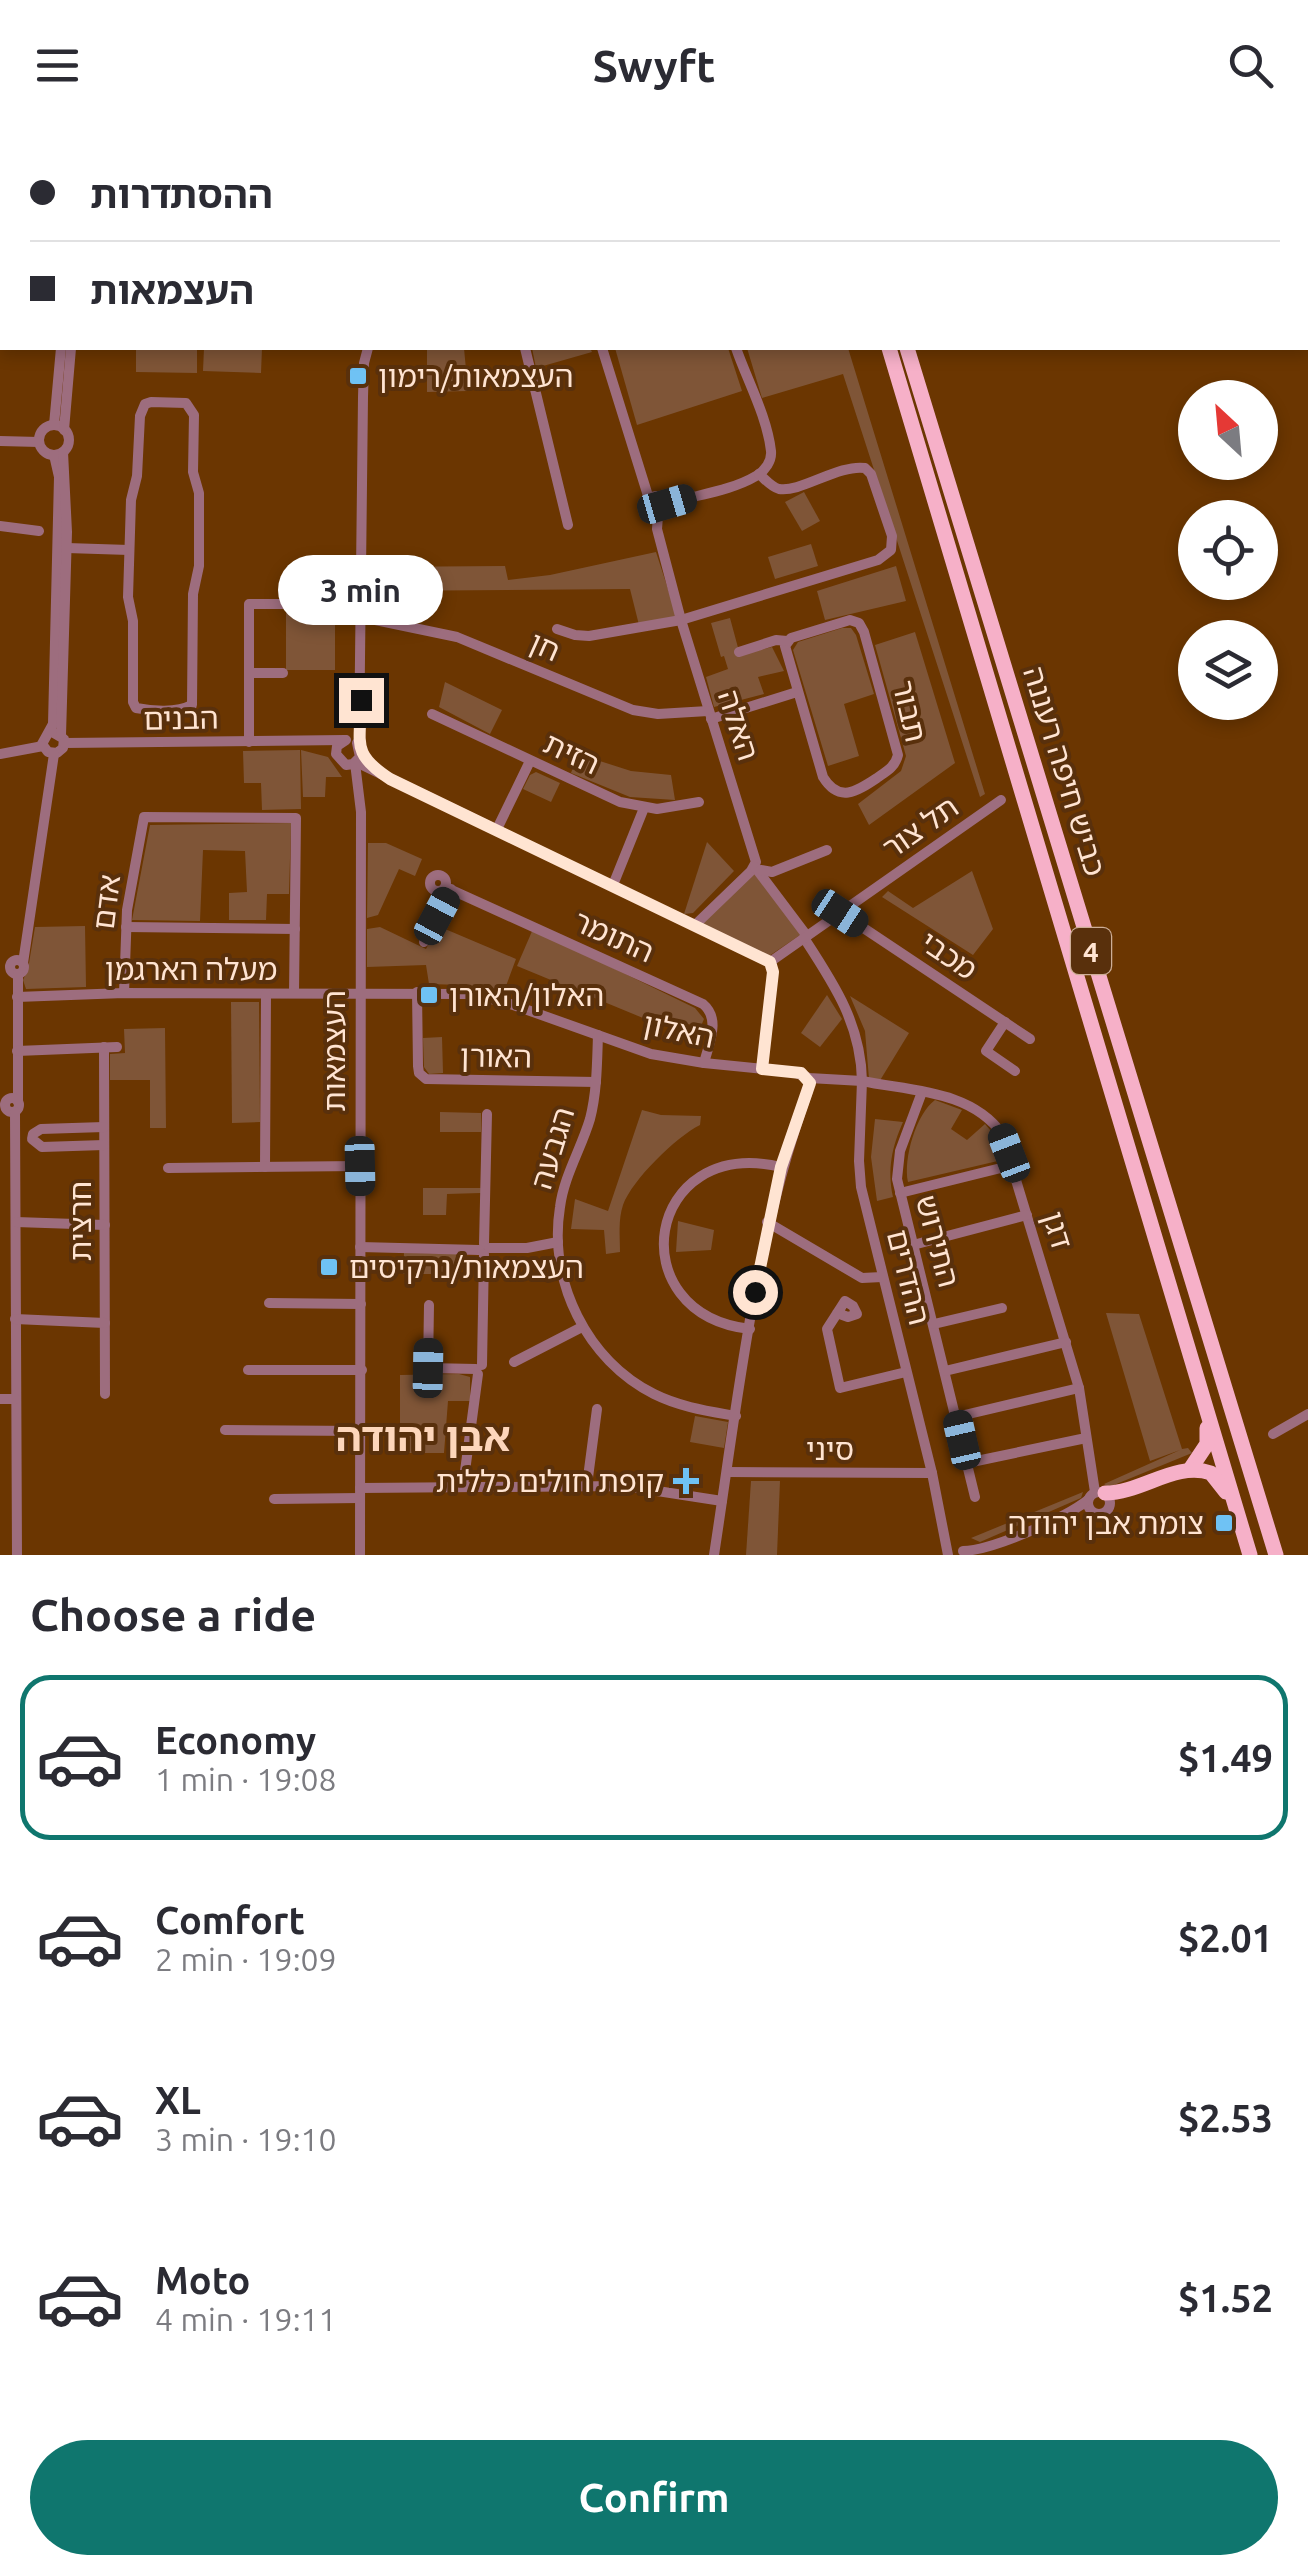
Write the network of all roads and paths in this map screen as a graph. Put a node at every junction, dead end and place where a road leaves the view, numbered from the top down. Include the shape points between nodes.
1 (61, 350) edge
2 (70, 350) edge
3 (361, 350) edge
4 (367, 350) edge
5 (525, 350) edge
6 (603, 350) edge
7 (737, 350) edge
8 (890, 350) edge
9 (908, 350) edge
10 (364, 363) junction
11 (59, 428) junction
12 (0, 441) edge
13 (39, 442) junction
14 (58, 454) junction
15 (759, 474) junction
16 (649, 499) junction
17 (667, 504) junction
18 (658, 516) junction
19 (568, 525) dead end
20 (0, 526) edge
21 (39, 531) dead end
22 (67, 548) junction
23 (129, 550) junction
24 (284, 604) dead end
25 (361, 617) junction
26 (681, 620) junction
27 (558, 628) dead end
28 (787, 641) junction
29 (739, 652) dead end
30 (249, 673) junction
31 (283, 673) dead end
32 (797, 692) junction
33 (432, 714) dead end
34 (709, 715) junction
35 (59, 737) junction
36 (248, 742) junction
37 (43, 746) junction
38 (351, 753) junction
39 (0, 754) edge
40 (54, 754) junction
41 (530, 761) junction
42 (385, 776) junction
43 (357, 791) junction
44 (1002, 800) dead end
45 (699, 802) dead end
46 (644, 808) junction
47 (497, 829) junction
48 (827, 850) dead end
49 (756, 866) junction
50 (613, 885) junction
51 (840, 913) junction
52 (695, 925) junction
53 (126, 927) junction
54 (294, 928) junction
55 (806, 937) junction
56 (424, 942) dead end
57 (770, 962) junction
58 (13, 965) edge
59 (359, 992) junction
60 (416, 992) junction
61 (124, 993) junction
62 (294, 993) junction
63 (266, 994) junction
64 (18, 997) junction
65 (1004, 1022) junction
66 (598, 1035) junction
67 (1030, 1038) dead end
68 (117, 1047) dead end
69 (104, 1048) junction
70 (16, 1051) junction
71 (704, 1063) junction
72 (762, 1069) junction
73 (1016, 1071) dead end
74 (809, 1078) junction
75 (862, 1081) junction
76 (596, 1082) junction
77 (922, 1092) junction
78 (10, 1104) edge
79 (488, 1114) dead end
80 (104, 1127) junction
81 (104, 1146) junction
82 (360, 1166) junction
83 (1013, 1166) junction
84 (265, 1167) junction
85 (781, 1167) junction
86 (168, 1168) dead end
87 (900, 1193) junction
88 (1028, 1215) junction
89 (16, 1222) junction
90 (767, 1222) junction
91 (104, 1225) junction
92 (558, 1242) junction
93 (913, 1245) junction
94 (360, 1247) junction
95 (484, 1249) junction
96 (0, 1258) edge
97 (15, 1258) junction
98 (882, 1277) junction
99 (269, 1303) dead end
100 (361, 1304) junction
101 (429, 1305) dead end
102 (1002, 1308) dead end
103 (837, 1313) dead end
104 (15, 1318) junction
105 (105, 1322) junction
106 (934, 1324) junction
107 (582, 1328) junction
108 (750, 1329) junction
109 (1066, 1342) junction
110 (514, 1362) dead end
111 (479, 1369) junction
112 (248, 1370) dead end
113 (362, 1370) junction
114 (945, 1371) junction
115 (906, 1372) junction
116 (1079, 1388) junction
117 (106, 1394) dead end
118 (0, 1398) edge
119 (16, 1398) junction
120 (598, 1409) dead end
121 (1206, 1409) junction
122 (1308, 1414) edge
123 (736, 1416) junction
124 (956, 1417) junction
125 (225, 1430) dead end
126 (361, 1431) junction
127 (1273, 1434) dead end
128 (1086, 1438) junction
129 (967, 1463) junction
130 (1191, 1468) junction
131 (727, 1472) junction
132 (932, 1474) junction
133 (587, 1485) junction
134 (463, 1486) junction
135 (360, 1493) junction
136 (975, 1497) dead end
137 (274, 1499) dead end
138 (1098, 1501) junction
139 (722, 1502) junction
140 (1235, 1509) junction
141 (984, 1551) edge
142 (958, 1553) edge
143 (17, 1555) edge
144 (360, 1555) edge
145 (714, 1555) edge
146 (1250, 1555) edge
147 (1276, 1555) edge

1 - 11 street
2 - 11 street
3 - 10 street
4 - 10 street
5 - 19 street
6 - 16 street
7 - 15 street via 771,451
8 - 121 highway, כביש חיפה רעננה / 4
9 - 147 highway, כביש חיפה רעננה / 4
10 - 25 street
11 - 13 street via 41,432
11 - 14 street via 69,441
12 - 13 street
13 - 14 street via 45,453
14 - 22 street via 67,491
14 - 35 street
15 - 17 street
15 - 26 street via 785,489 866,468 892,550 878,560
16 - 17 street via 661,496
16 - 18 street via 647,511
17 - 18 street
18 - 26 street, האלה
20 - 21 street
22 - 23 street
22 - 35 street
23 - 23 street via 133,702 143,710 188,708 199,493 194,416 186,403 150,402 142,410
24 - 30 street via 249,604
25 - 34 street, חן via 471,642 634,710
25 - 38 street via 361,721
26 - 27 street via 589,636
26 - 34 street, האלה
28 - 29 street
28 - 32 street, תבור
28 - 32 street, תבור via 845,620 858,623 897,761 858,791 834,791 823,777
30 - 31 street
30 - 36 street
32 - 34 street
33 - 41 street, הזית
34 - 49 street, האלה
35 - 36 street, הבנים
35 - 37 street via 43,738
35 - 40 street via 60,752
36 - 38 street, הבנים via 299,741
37 - 39 street
37 - 40 street
38 - 42 street
38 - 43 street, העצמאות
40 - 58 street via 24,943
41 - 46 street, הזית
41 - 47 street
42 - 43 street via 367,778
42 - 47 street
43 - 59 street, העצמאות
44 - 51 street, תל צור
45 - 46 street, הזית
46 - 50 street
47 - 50 street
48 - 49 street via 769,873
49 - 52 street
49 - 55 street, ההדרים
50 - 52 street
51 - 55 street, תל צור
51 - 65 street, מכבי
52 - 57 street
53 - 54 street
53 - 54 street, אדם via 144,818 296,818
53 - 61 street, אדם
54 - 62 street
55 - 57 street, תל צור
55 - 75 street, ההדרים via 852,1019
56 - 71 street, התומר via 448,888 703,1004 714,1022
57 - 72 street
58 - 64 street
59 - 60 street, מעלה הארגמן
59 - 62 street, מעלה הארגמן
59 - 82 street, העצמאות
60 - 66 street, מעלה הארגמן via 493,998
60 - 76 street, האורן via 418,1066 426,1079
61 - 63 street, מעלה הארגמן
61 - 64 street, מעלה הארגמן
62 - 63 street, מעלה הארגמן
63 - 84 street
64 - 70 street
65 - 67 street, מכבי
65 - 73 street via 986,1051
66 - 71 street, האלון
66 - 76 street, הגבעה
68 - 69 street
69 - 70 street
69 - 80 street, חרצית
70 - 78 street
71 - 72 street, האלון
72 - 74 street, האלון
74 - 75 street
74 - 85 street
75 - 77 street, דגן
75 - 98 street, ההדרים via 859,1173
76 - 92 street, הגבעה via 590,1120 563,1192
77 - 83 street, דגן via 965,1103 993,1121
77 - 87 street, התירוש via 900,1151
78 - 89 street
79 - 95 street
80 - 81 street, חרצית
80 - 81 street via 32,1134 42,1147
81 - 91 street, חרצית
82 - 84 street
82 - 94 street, העצמאות
83 - 87 street
83 - 88 street, דגן
84 - 86 street
85 - 90 street
85 - 108 street via 739,1161 712,1169 688,1185 664,1232 668,1273 680,1294 712,1320
87 - 93 street, התירוש
88 - 93 street
88 - 109 street, דגן
89 - 91 street
89 - 97 street
90 - 98 street via 862,1278
90 - 108 street
91 - 105 street, חרצית
92 - 95 street
92 - 107 street, הגבעה
93 - 106 street, התירוש
94 - 95 street
94 - 100 street, העצמאות
95 - 111 street
96 - 97 street
97 - 104 street
98 - 115 street, ההדרים
99 - 100 street
100 - 113 street, העצמאות
101 - 111 street via 428,1368
102 - 106 street
103 - 115 street via 827,1329 840,1388
104 - 105 street
104 - 119 street
105 - 117 street, חרצית
106 - 114 street, התירוש
107 - 110 street
107 - 123 street, הגבעה via 640,1386 674,1402
108 - 123 street
109 - 114 street
109 - 116 street, דגן
111 - 134 street
112 - 113 street
113 - 126 street, העצמאות
114 - 124 street, התירוש
115 - 132 street, ההדרים
116 - 124 street
116 - 128 street, דגן
118 - 119 street
119 - 143 street
120 - 133 street
121 - 130 highway via 1208,1444
121 - 140 highway, כביש חיפה רעננה / 4
122 - 127 street
123 - 131 street
124 - 129 street, התירוש
125 - 126 street
126 - 135 street, העצמאות
128 - 129 street
128 - 138 street, דגן
129 - 136 street, התירוש
130 - 138 highway
130 - 140 highway via 1211,1473
131 - 132 street, סיני
131 - 139 street
132 - 142 street, ההדרים via 946,1534
133 - 134 street
133 - 139 street
134 - 135 street
135 - 137 street
135 - 144 street, העצמאות
138 - 141 street
139 - 145 street
140 - 146 highway, כביש חיפה רעננה / 4
141 - 142 street

